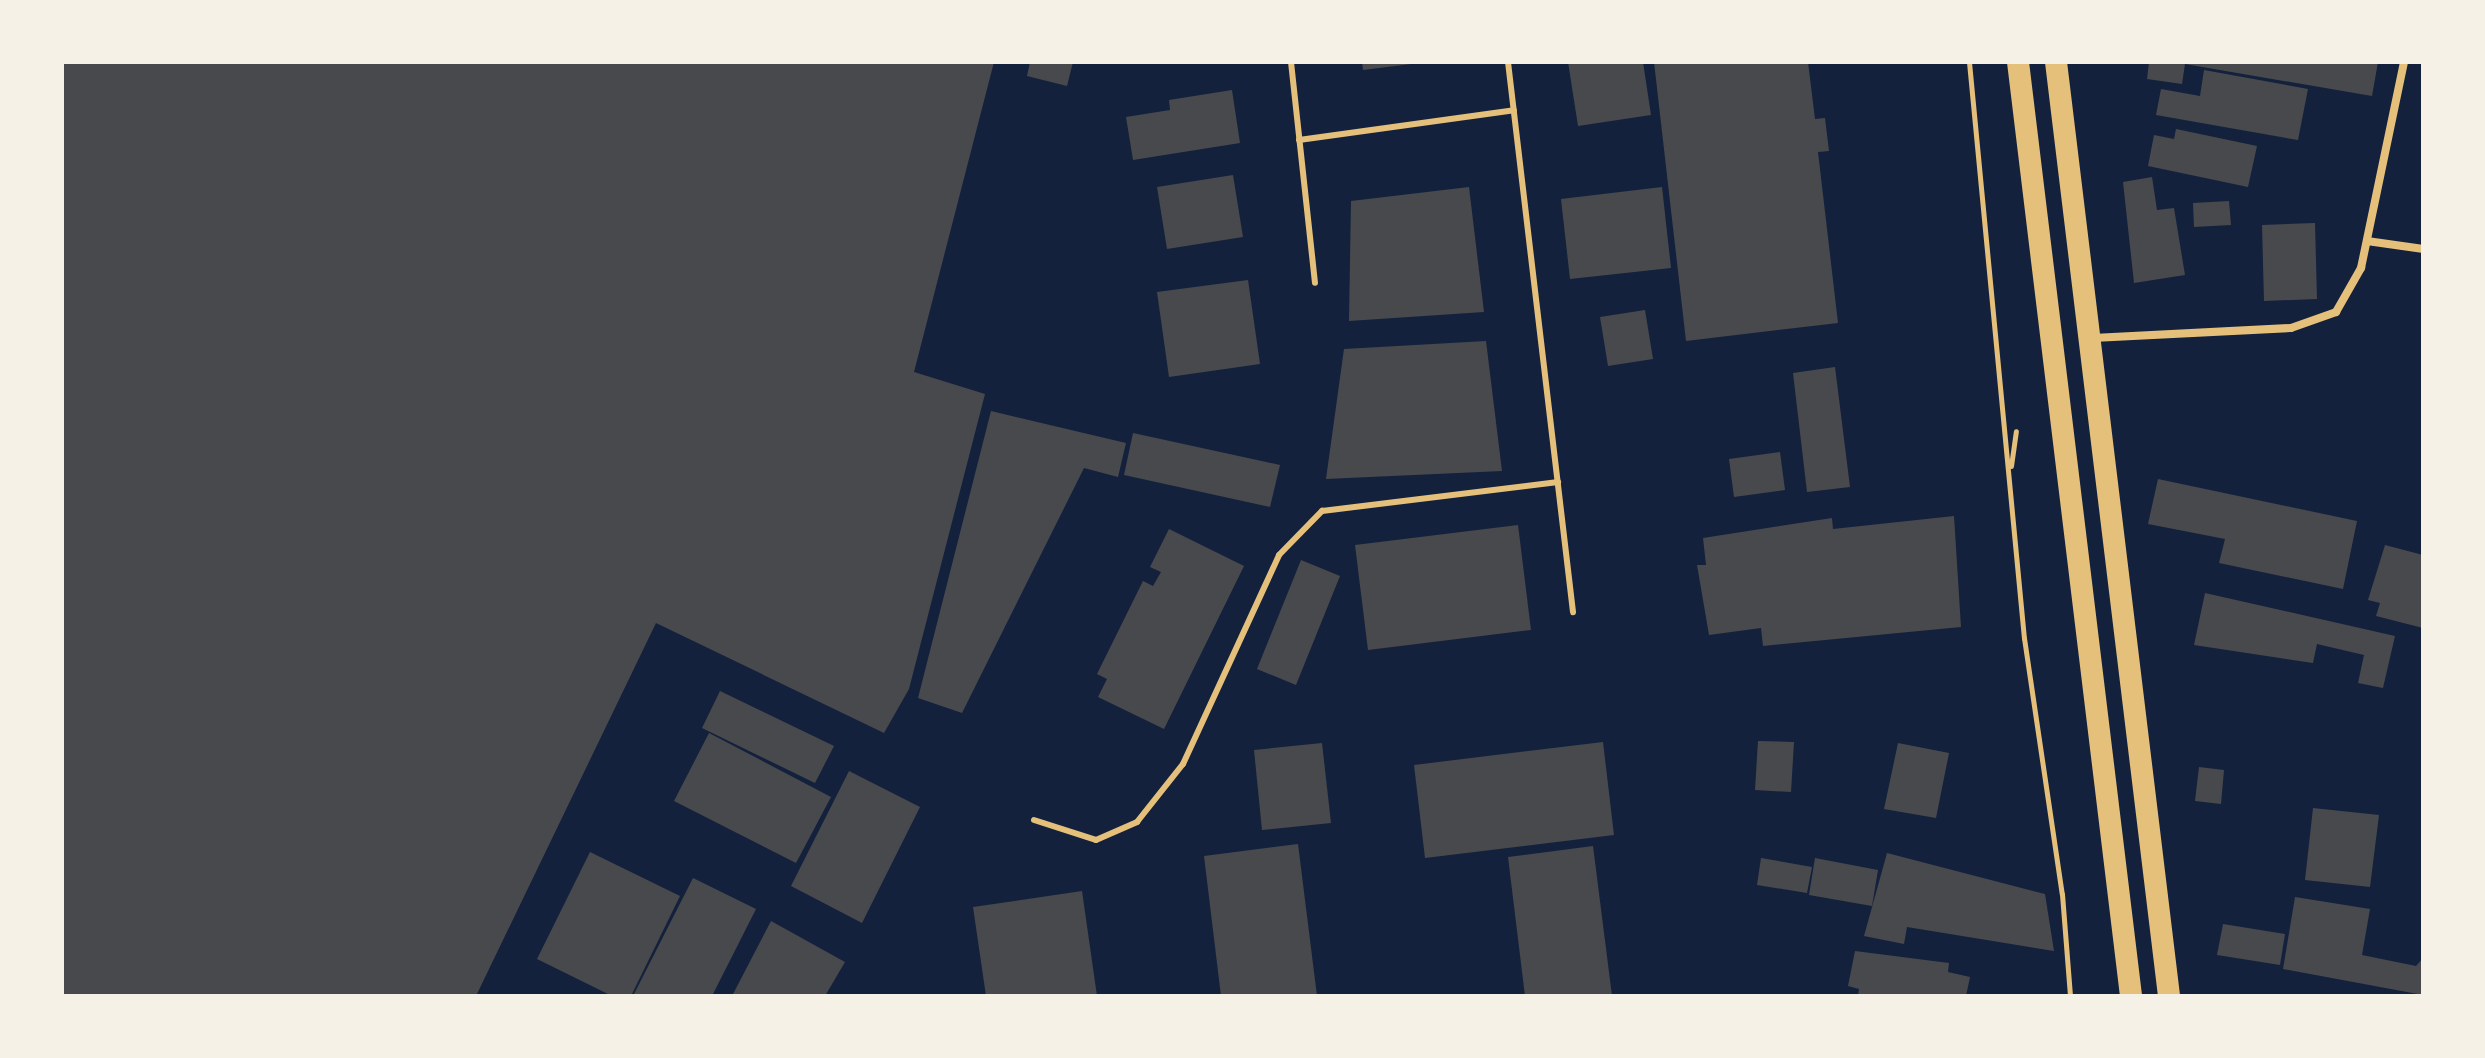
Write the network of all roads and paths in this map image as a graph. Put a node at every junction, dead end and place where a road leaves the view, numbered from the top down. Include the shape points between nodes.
1 (1291, 62) edge
2 (1508, 62) edge
3 (1969, 62) edge
4 (2018, 62) edge
5 (2056, 62) edge
6 (2404, 62) edge
7 (1514, 110) junction
8 (1299, 140) junction
9 (2367, 241) junction
10 (2423, 249) edge
11 (1315, 283) dead end
12 (2088, 338) junction
13 (2016, 431) dead end
14 (2010, 477) junction
15 (1558, 482) junction
16 (1573, 612) dead end
17 (1034, 820) dead end
18 (2070, 996) edge
19 (2131, 996) edge
20 (2169, 996) edge

1 - 8 lane
2 - 7 lane
3 - 14 path
4 - 19 highway
5 - 12 highway
6 - 9 street
7 - 8 lane
7 - 15 lane
8 - 11 lane
9 - 10 street
9 - 12 street via 2345,303 2310,325
12 - 20 highway
13 - 14 path
14 - 18 path
15 - 16 lane
15 - 17 lane via 1322,511 1279,555 1183,764 1137,822 1096,840

